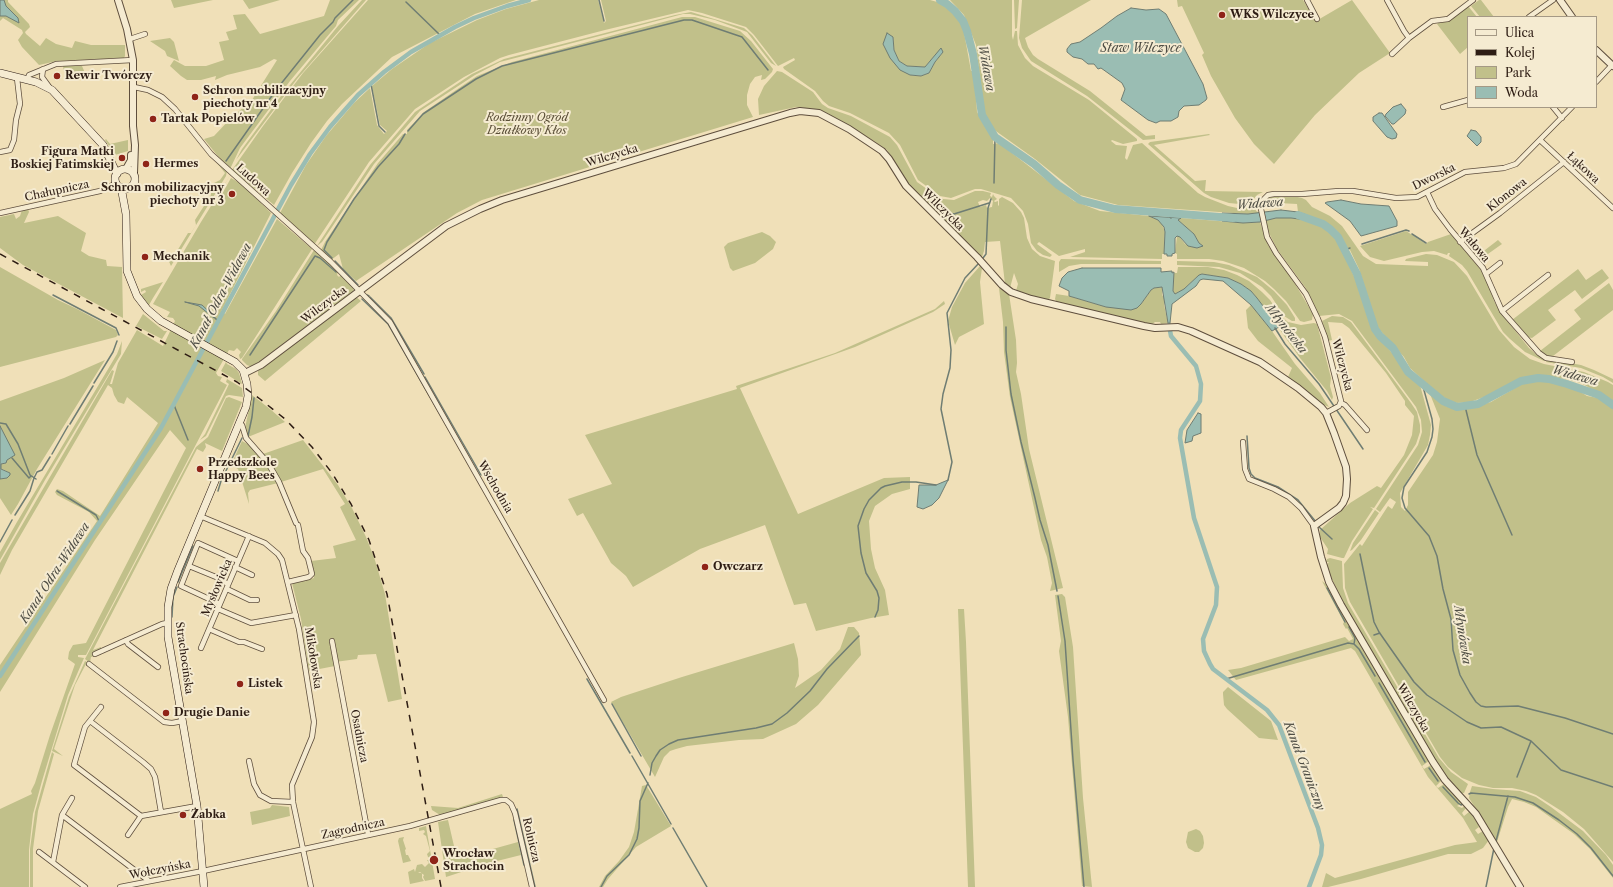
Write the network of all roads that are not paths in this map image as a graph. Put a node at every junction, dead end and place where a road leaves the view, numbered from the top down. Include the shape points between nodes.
1 (118, 0) edge
2 (1307, 0) edge
3 (1388, 0) edge
4 (1473, 0) edge
5 (1553, 0) edge
6 (1560, 0) edge
7 (1529, 16) edge
8 (1571, 16) edge
9 (1316, 19) dead end
10 (145, 34) dead end
11 (1409, 38) junction
12 (130, 39) junction
13 (1597, 51) edge
14 (1392, 54) dead end
15 (133, 60) junction
16 (1612, 65) edge
17 (43, 69) junction
18 (0, 73) edge
19 (18, 78) junction
20 (27, 80) junction
21 (1597, 81) edge
22 (134, 87) junction
23 (52, 90) junction
24 (1467, 100) edge
25 (1443, 107) dead end
26 (1555, 108) edge
27 (1571, 108) edge
28 (1562, 118) junction
29 (134, 134) junction
30 (1540, 140) junction
31 (0, 152) edge
32 (1564, 162) junction
33 (122, 171) junction
34 (134, 173) junction
35 (122, 186) junction
36 (1428, 192) junction
37 (1613, 208) edge
38 (1261, 209) joint
39 (0, 214) edge
40 (1460, 242) junction
41 (1500, 263) dead end
42 (1486, 274) junction
43 (1548, 275) dead end
44 (359, 291) junction
45 (1502, 311) junction
46 (1572, 362) dead end
47 (245, 374) junction
48 (1340, 404) junction
49 (1329, 412) junction
50 (239, 422) junction
51 (1367, 430) dead end
52 (1243, 442) dead end
53 (200, 516) junction
54 (1314, 526) junction
55 (249, 536) junction
56 (238, 561) junction
57 (189, 566) junction
58 (235, 567) junction
59 (252, 575) dead end
60 (288, 582) junction
61 (227, 586) junction
62 (257, 600) dead end
63 (220, 604) junction
64 (218, 609) junction
65 (296, 615) junction
66 (167, 623) junction
67 (209, 629) junction
68 (126, 640) junction
69 (332, 641) dead end
70 (201, 648) dead end
71 (262, 649) dead end
72 (95, 654) dead end
73 (89, 664) dead end
74 (158, 667) dead end
75 (604, 700) dead end
76 (101, 707) dead end
77 (90, 721) junction
78 (183, 721) junction
79 (249, 760) dead end
80 (72, 798) dead end
81 (506, 800) joint
82 (293, 802) junction
83 (197, 806) junction
84 (161, 812) junction
85 (62, 815) junction
86 (141, 816) junction
87 (368, 834) junction
88 (128, 835) dead end
89 (302, 849) junction
90 (39, 852) dead end
91 (53, 862) junction
92 (203, 871) junction
93 (150, 881) junction
94 (85, 887) edge
95 (120, 887) edge
96 (204, 887) edge
97 (311, 887) edge
98 (532, 887) edge
99 (1520, 887) edge

1 - 12 street
2 - 9 street
3 - 11 street
4 - 11 street via 1448,19 1432,21
5 - 7 street
6 - 8 street
10 - 12 street
11 - 14 street
12 - 15 street
13 - 16 street
15 - 17 street via 56,64
15 - 22 street
16 - 21 street
17 - 20 street via 29,75
17 - 23 street via 42,77
18 - 19 main road
19 - 20 main road
19 - 31 street via 20,104 14,140 10,150
20 - 23 main road
22 - 29 street
22 - 44 street, Ludowa via 162,97 211,154 328,259
23 - 33 main road via 95,135
24 - 25 street
26 - 28 street
27 - 28 street, Dworska
28 - 30 street, Dworska
29 - 33 street via 131,160
29 - 34 street
30 - 32 street, Łąkowa
30 - 36 street, Dworska via 1512,166 1465,172
32 - 37 street, Łąkowa
32 - 40 street, Klonowa
33 - 34 main road
33 - 35 main road
34 - 35 main road via 135,182
35 - 39 street, Chałupnicza
35 - 47 main road via 126,207 126,263 137,296 161,321 238,364
36 - 38 street, Dworska via 1404,199 1352,191 1270,194 1262,200
36 - 40 street, Wałowa via 1435,209
38 - 48 street, Wilczycka via 1271,245 1302,288 1318,319 1336,378
40 - 42 street, Wałowa
41 - 42 street
42 - 45 street, Wałowa
43 - 45 street
44 - 47 street, Wilczycka via 261,365
44 - 49 street, Wilczycka via 446,226 502,200 784,114 800,111 819,113 877,146 889,159 906,186 1006,288 1019,296 1144,326 1173,327 1191,331 1260,362
44 - 75 street, Wschodnia via 390,322 396,332
45 - 46 street, Wałowa via 1539,353 1546,358
47 - 50 main road, Strachocińska via 248,396
48 - 49 street, Wilczycka
48 - 51 street via 1345,405
49 - 54 street via 1346,467 1346,496 1338,508
50 - 53 main road, Strachocińska
50 - 60 street via 246,438 268,463 280,482 297,524 303,551 308,558 312,574
52 - 54 street, Wilczycka via 1245,469 1249,479 1289,497
53 - 55 street, Mikołowska
53 - 66 main road, Strachocińska via 171,589
54 - 99 street, Wilczycka via 1324,567 1341,605 1433,762 1445,780 1476,814
55 - 56 street, Mysłowicka
55 - 60 street, Mikołowska via 265,543 278,554
56 - 57 street via 198,543
56 - 58 street, Mysłowicka
57 - 61 street via 216,577
57 - 63 street via 181,586
58 - 59 street
58 - 61 street, Mysłowicka
60 - 65 street, Mikołowska
61 - 62 street via 250,600
61 - 63 street, Mysłowicka
63 - 64 street, Mysłowicka
64 - 65 street via 251,623
64 - 67 street, Mysłowicka
65 - 82 street, Mikołowska via 314,728 310,744 292,785
66 - 68 street
66 - 78 main road, Strachocińska
67 - 70 street, Mysłowicka
67 - 71 street
68 - 72 street
68 - 74 street
69 - 87 street, Osadnicza
73 - 78 street via 164,722
76 - 77 street
77 - 84 street via 151,769 155,777
77 - 86 street via 85,727 74,765
78 - 83 main road, Strachocińska
79 - 82 street via 254,784 260,795 271,801
80 - 85 street
81 - 87 street, Zagrodnicza
81 - 98 street, Rolnicza via 515,813
82 - 89 street, Mikołowska
83 - 84 street
83 - 92 main road, Strachocińska
84 - 86 street
85 - 91 street
85 - 93 street
86 - 88 street
87 - 89 street, Zagrodnicza
89 - 92 street, Zagrodnicza
89 - 97 street, Mikołowska
90 - 91 street
91 - 94 street
92 - 93 street, Wołczyńska
92 - 96 main road, Strachocińska
93 - 95 street, Wołczyńska

